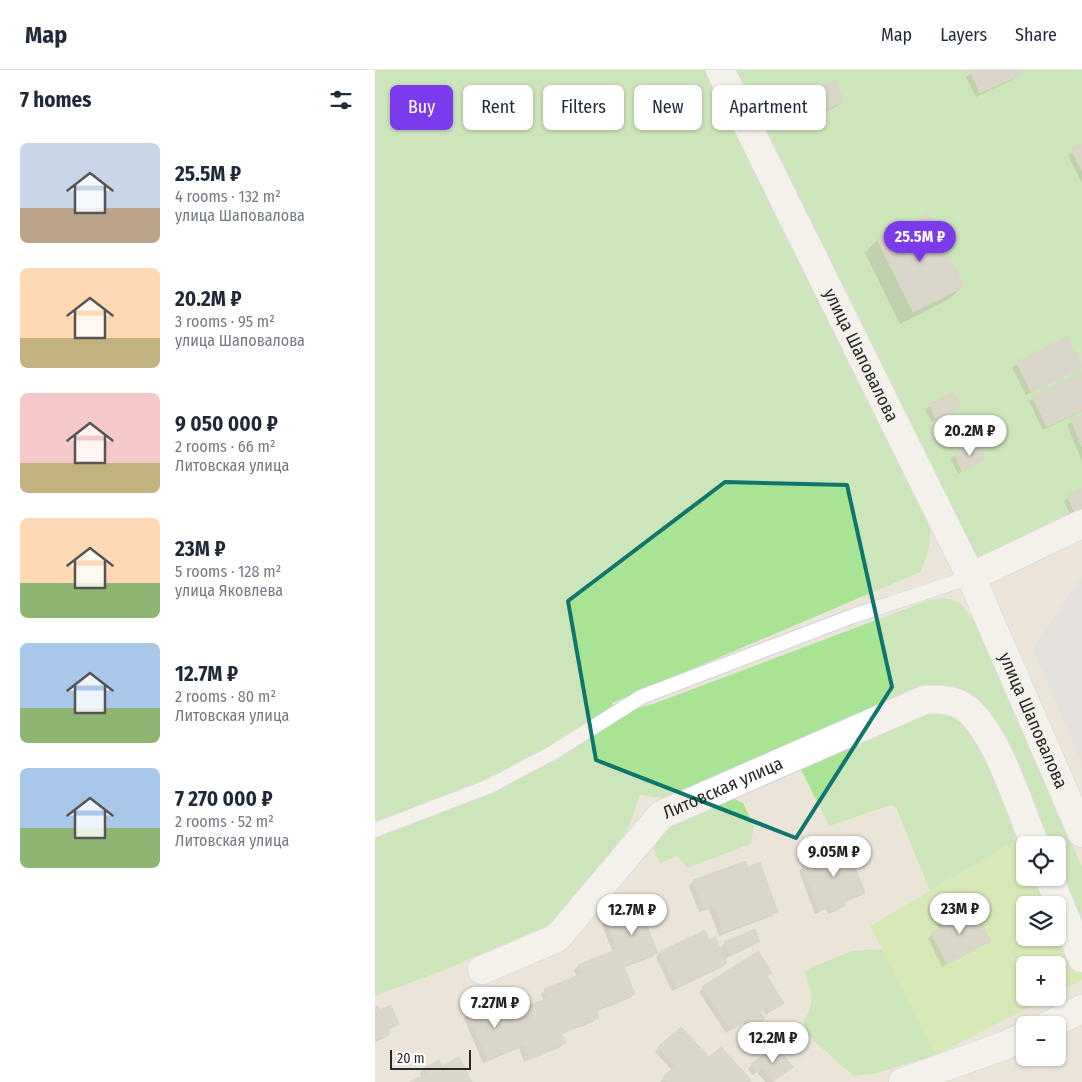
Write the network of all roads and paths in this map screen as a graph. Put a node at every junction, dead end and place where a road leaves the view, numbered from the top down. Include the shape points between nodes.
1 (720, 70) edge
2 (1082, 524) edge
3 (971, 577) junction
4 (375, 830) edge
5 (1082, 833) edge
6 (1031, 836) edge
7 (1052, 886) edge
8 (1082, 958) edge
9 (482, 970) dead end
10 (1082, 1009) edge
11 (1066, 1017) edge
12 (1016, 1040) edge
13 (903, 1082) edge

1 - 3 street, улица Шаповалова
2 - 3 street
3 - 4 lane via 853,616 641,697 554,752 490,786
3 - 5 street, улица Шаповалова
6 - 9 street, Литовская улица via 998,755 978,721 967,709 954,702 940,698 923,700 661,815 557,938
7 - 8 street
10 - 11 street
12 - 13 street

